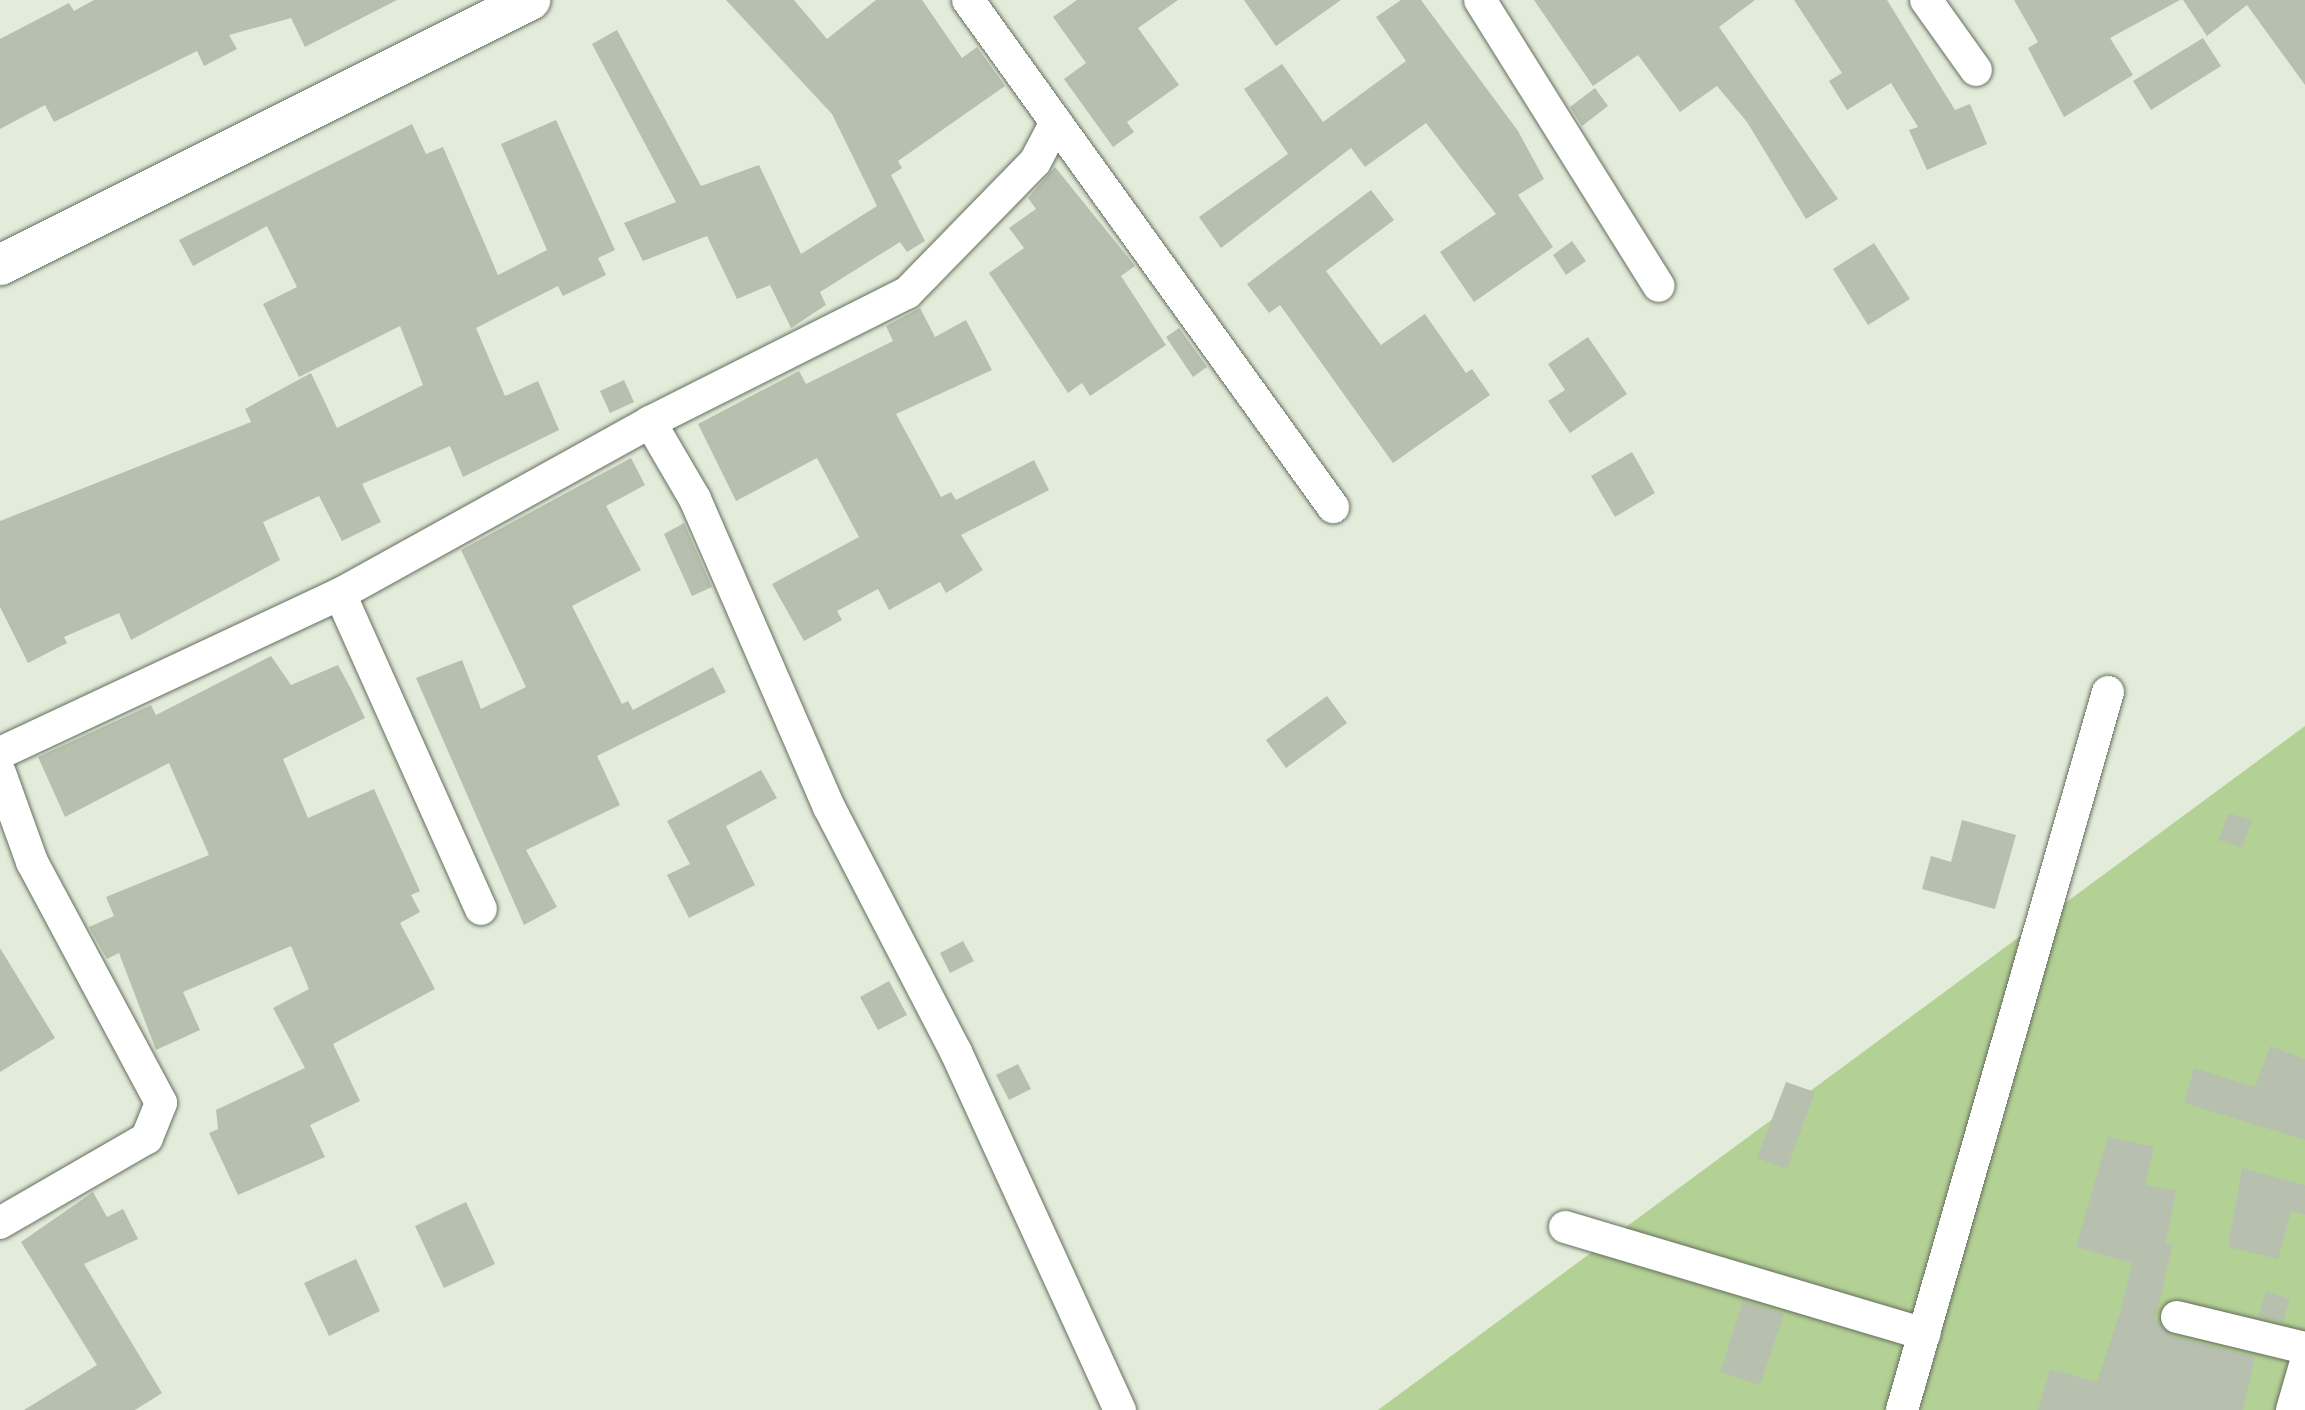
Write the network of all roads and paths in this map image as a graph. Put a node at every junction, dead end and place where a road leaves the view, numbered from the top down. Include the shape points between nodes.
1 (530, 0) edge
2 (968, 0) edge
3 (1480, 0) edge
4 (1926, 0) edge
5 (1976, 70) dead end
6 (1056, 122) junction
7 (0, 265) edge
8 (1659, 286) dead end
9 (650, 422) junction
10 (1333, 508) dead end
11 (340, 594) junction
12 (2108, 692) dead end
13 (0, 753) edge
14 (0, 773) edge
15 (481, 909) dead end
16 (0, 1222) edge
17 (1565, 1227) dead end
18 (2177, 1317) dead end
19 (1924, 1334) junction
20 (2305, 1348) edge
21 (2305, 1365) edge
22 (1120, 1410) edge
23 (1902, 1410) edge
24 (2292, 1410) edge

1 - 7 street
2 - 6 street
3 - 8 street
4 - 5 street
6 - 9 street via 1036,162 907,293
6 - 10 street
9 - 11 street
9 - 22 street via 695,499 829,807 956,1052
11 - 13 street
11 - 15 street
12 - 19 street
14 - 16 street via 32,862 160,1103 147,1138
17 - 19 street
18 - 20 street
19 - 23 street
21 - 24 street

